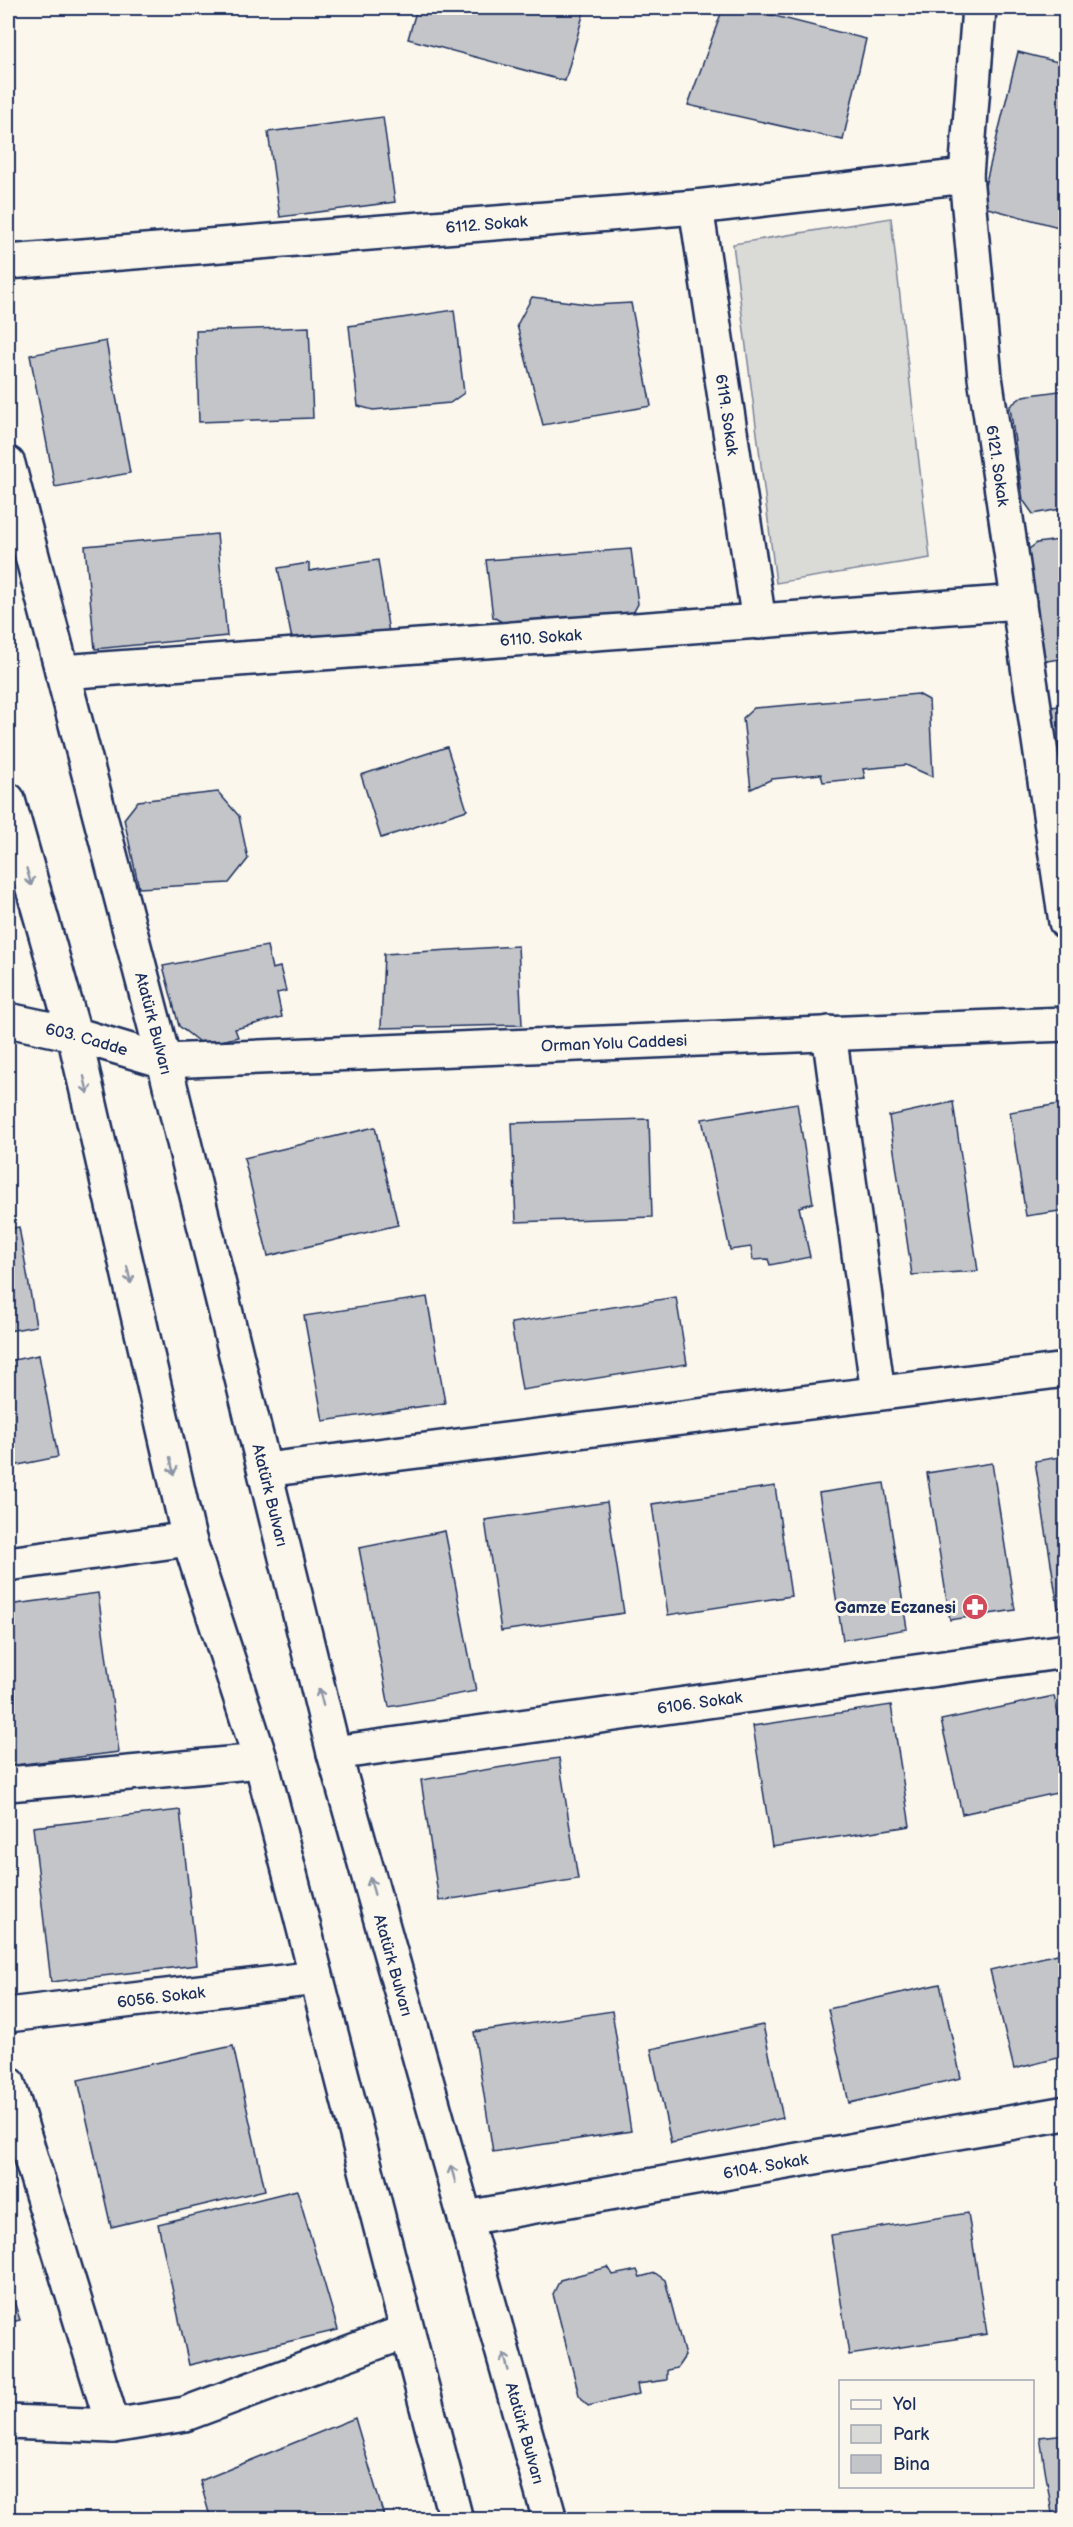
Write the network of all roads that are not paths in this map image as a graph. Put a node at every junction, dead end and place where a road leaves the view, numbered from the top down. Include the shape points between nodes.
1 (980, 8) edge
2 (966, 176) junction
3 (696, 207) junction
4 (8, 262) edge
5 (8, 464) edge
6 (1019, 602) junction
7 (759, 622) junction
8 (62, 672) junction
9 (8, 800) edge
10 (1065, 922) edge
11 (8, 1020) edge
12 (1065, 1024) edge
13 (829, 1033) junction
14 (74, 1034) junction
15 (164, 1061) junction
16 (1065, 1370) edge
17 (878, 1394) junction
18 (265, 1470) junction
19 (189, 1539) junction
20 (8, 1564) edge
21 (1065, 1651) edge
22 (334, 1753) junction
23 (261, 1761) junction
24 (8, 1784) edge
25 (316, 1978) junction
26 (8, 2015) edge
27 (8, 2083) edge
28 (1065, 2113) edge
29 (466, 2218) junction
30 (408, 2331) junction
31 (8, 2422) edge
32 (112, 2426) junction
33 (456, 2520) edge
34 (550, 2520) edge

1 - 2 street, 6121. Sokak
2 - 3 street, 6112. Sokak
2 - 6 street, 6121. Sokak via 985,377
3 - 4 street, 6112. Sokak
3 - 7 street, 6119. Sokak
5 - 8 street, Atatürk Bulvarı
6 - 7 street, 6110. Sokak
6 - 10 street, 6121. Sokak
7 - 8 street, 6110. Sokak
8 - 15 street, Atatürk Bulvarı
9 -> 14 street
11 - 14 street, 603. Cadde
12 - 13 street, Orman Yolu Caddesi
13 - 15 street, Orman Yolu Caddesi
13 - 17 street
14 - 15 street, 603. Cadde
14 -> 19 street
15 - 18 street, Atatürk Bulvarı
16 - 17 street
17 - 18 street
22 -> 18 street, Atatürk Bulvarı
19 - 20 street
19 - 23 street
21 - 22 street, 6106. Sokak
29 -> 22 street, Atatürk Bulvarı
23 - 24 street
23 - 25 street
25 - 26 street, 6056. Sokak
25 - 30 street
27 - 32 street
28 - 29 street, 6104. Sokak
34 -> 29 street, Atatürk Bulvarı
30 - 32 street via 185,2414
30 - 33 street
31 - 32 street

